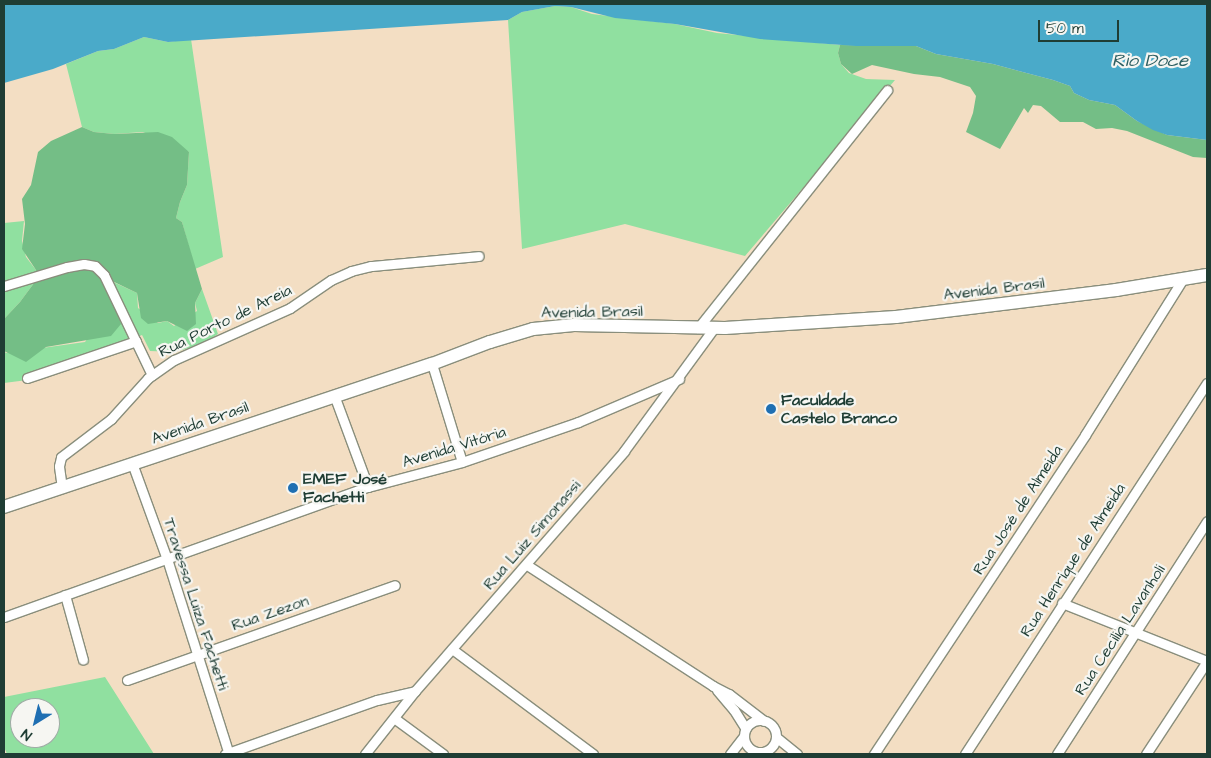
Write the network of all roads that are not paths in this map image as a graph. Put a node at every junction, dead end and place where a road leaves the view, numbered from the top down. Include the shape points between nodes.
1 (887, 90) dead end
2 (479, 256) dead end
3 (1207, 275) edge
4 (1183, 279) junction
5 (4, 286) edge
6 (698, 328) junction
7 (714, 328) junction
8 (136, 341) junction
9 (432, 364) junction
10 (152, 375) junction
11 (27, 378) dead end
12 (679, 379) junction
13 (1207, 383) edge
14 (334, 395) junction
15 (462, 462) junction
16 (132, 463) junction
17 (368, 487) junction
18 (62, 488) junction
19 (4, 507) edge
20 (1207, 521) edge
21 (167, 559) junction
22 (527, 565) junction
23 (394, 585) dead end
24 (65, 595) junction
25 (1062, 603) junction
26 (4, 617) edge
27 (1136, 633) junction
28 (452, 649) junction
29 (198, 654) junction
30 (83, 660) dead end
31 (1207, 661) edge
32 (127, 680) dead end
33 (713, 686) junction
34 (415, 691) junction
35 (394, 718) junction
36 (764, 720) junction
37 (745, 732) junction
38 (776, 737) junction
39 (754, 753) edge
40 (228, 754) edge
41 (365, 754) edge
42 (443, 754) edge
43 (593, 754) edge
44 (730, 754) edge
45 (797, 754) edge
46 (874, 754) edge
47 (965, 754) edge
48 (1057, 754) edge
49 (1146, 754) edge

1 - 6 street
2 - 10 street, Rua Porto de Areia via 371,266 352,271 331,280 300,303 174,360
3 - 4 main road, Avenida Brasil
4 - 7 main road, Avenida Brasil via 910,316
4 - 46 street, Rua José de Almeida via 1085,435
5 - 8 street via 67,267 95,266 104,276
6 - 7 main road, Avenida Brasil
6 - 9 main road, Avenida Brasil via 554,326 513,334
7 - 12 street, Rua Luiz Simonassi
8 - 10 street
8 - 11 street
9 - 14 main road, Avenida Brasil
9 - 15 street
10 - 18 street, Rua Porto de Areia via 111,419 61,457
12 - 15 street, Avenida Vitória via 578,422
12 - 22 street, Rua Luiz Simonassi via 624,451
13 - 25 street, Rua Henrique de Almeida
14 - 16 main road, Avenida Brasil
14 - 17 street
15 - 17 street, Avenida Vitória
16 - 18 main road, Avenida Brasil
16 - 21 street, Travessa Luiza Fachetti
17 - 21 street, Avenida Vitória
18 - 19 main road, Avenida Brasil
20 - 27 street, Rua Cecilia Lavanholi
21 - 24 street, Avenida Vitória
21 - 29 street, Travessa Luiza Fachetti
22 - 28 street, Rua Luiz Simonassi
22 - 33 street
23 - 29 street, Rua Zezon
24 - 26 street, Avenida Vitória
24 - 30 street
25 - 27 street
25 - 47 street, Rua Henrique de Almeida
27 - 31 street
27 - 48 street, Rua Cecilia Lavanholi
28 - 34 street, Rua Luiz Simonassi
28 - 43 street
29 - 32 street, Rua Zezon
29 - 40 street, Travessa Luiza Fachetti
31 - 49 street
33 - 36 street via 741,701
33 - 37 street via 734,710
34 - 35 street, Rua Luiz Simonassi
34 - 40 street via 377,700
35 - 41 street, Rua Luiz Simonassi
35 - 42 street
36 - 37 street via 750,723
36 - 38 street via 771,724
37 - 39 street
37 - 44 street
38 - 39 street via 770,749
38 - 45 street

